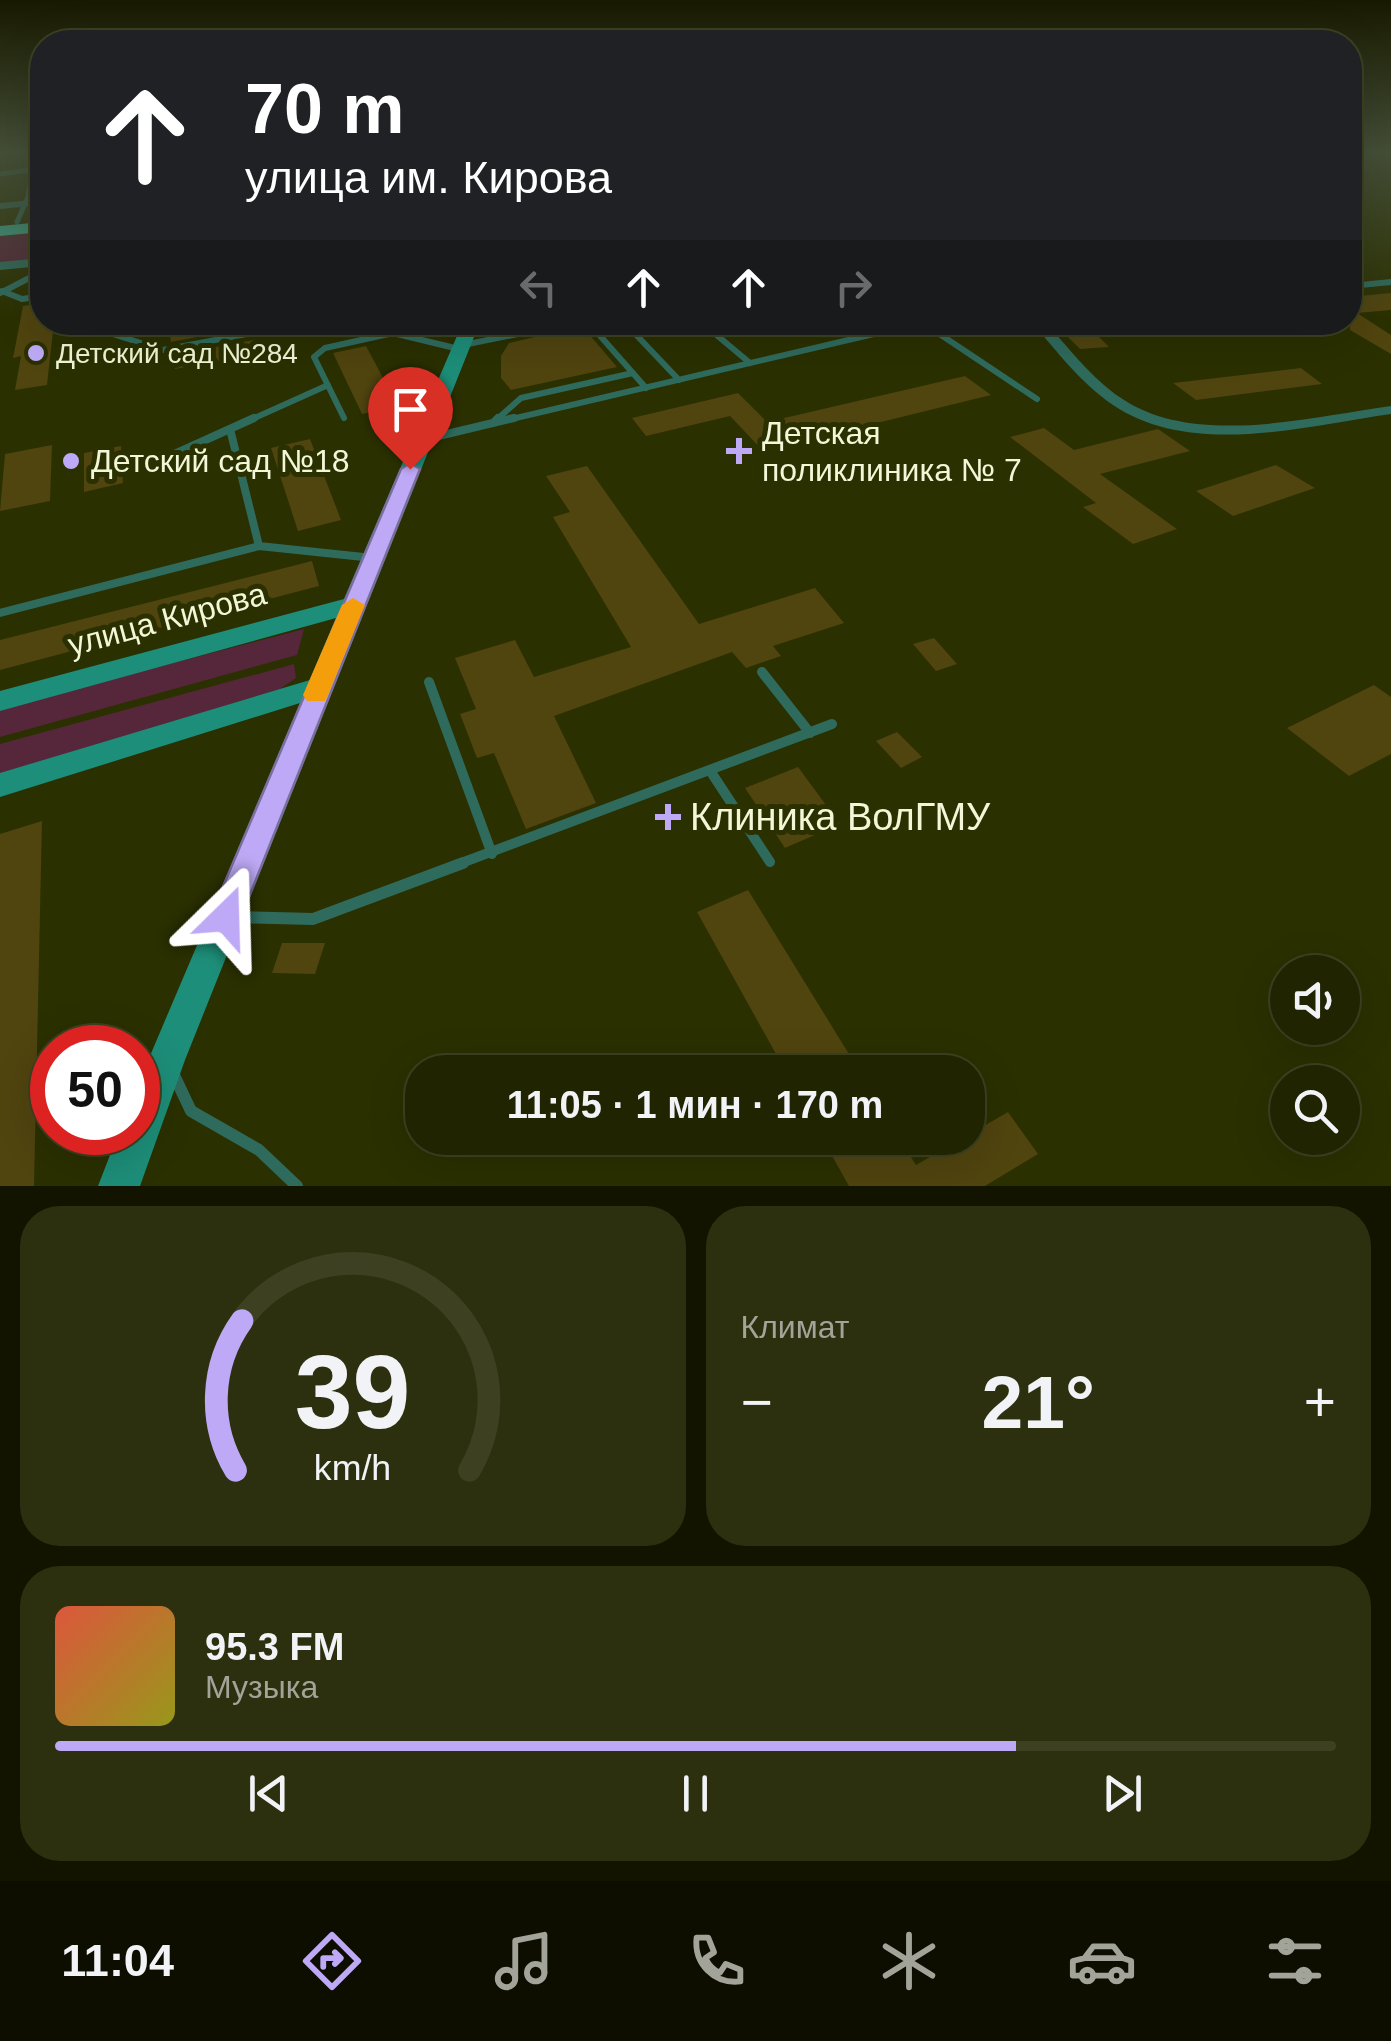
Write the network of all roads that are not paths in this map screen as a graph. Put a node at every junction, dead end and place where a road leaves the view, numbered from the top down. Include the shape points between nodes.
1 (25, 207) edge
2 (6, 225) edge
3 (0, 266) edge
4 (30, 267) edge
5 (30, 274) edge
6 (1391, 282) edge
7 (1362, 285) edge
8 (1, 292) edge
9 (30, 299) edge
10 (116, 335) edge
11 (242, 335) edge
12 (389, 335) edge
13 (399, 335) edge
14 (467, 335) edge
15 (517, 335) edge
16 (600, 335) edge
17 (636, 335) edge
18 (716, 335) edge
19 (871, 335) edge
20 (941, 335) edge
21 (1051, 335) edge
22 (462, 347) junction
23 (750, 363) junction
24 (634, 374) junction
25 (679, 380) junction
26 (328, 385) junction
27 (646, 388) junction
28 (1037, 399) dead end
29 (1391, 410) edge
30 (344, 418) dead end
31 (493, 423) junction
32 (230, 429) junction
33 (423, 440) junction
34 (148, 466) dead end
35 (259, 546) junction
36 (373, 558) junction
37 (353, 605) junction
38 (0, 613) edge
39 (762, 672) dead end
40 (429, 682) dead end
41 (319, 687) junction
42 (0, 701) edge
43 (832, 724) dead end
44 (810, 733) junction
45 (711, 772) junction
46 (0, 785) edge
47 (492, 854) junction
48 (770, 862) dead end
49 (226, 917) junction
50 (166, 1060) junction
51 (119, 1186) edge
52 (297, 1186) edge

1 - 2 lane
3 - 4 street
5 - 8 lane
6 - 7 street
8 - 9 lane
10 - 11 lane via 163,350
12 - 26 lane via 325,348 314,357
13 - 22 lane
14 - 22 main road
15 - 22 lane
16 - 24 lane
17 - 25 lane
18 - 23 lane
19 - 23 lane
20 - 28 lane
21 - 29 street via 1116,402 1172,428
22 - 33 main road
23 - 25 lane
24 - 27 lane
24 - 31 lane via 521,398
25 - 27 lane
26 - 30 lane
26 - 32 lane
27 - 31 lane
31 - 33 lane
32 - 34 lane
32 - 35 lane
33 - 36 main road
35 - 36 lane
35 - 38 lane
36 - 37 main road
37 - 41 main road
37 - 42 main road, улица Кирова
39 - 44 lane
40 - 47 lane
41 - 46 main road
41 - 49 main road
43 - 44 lane
44 - 45 lane
45 - 47 lane
45 - 48 lane
47 - 49 lane via 312,919
49 - 50 main road
50 - 51 main road
50 - 52 lane via 191,1111 259,1150

